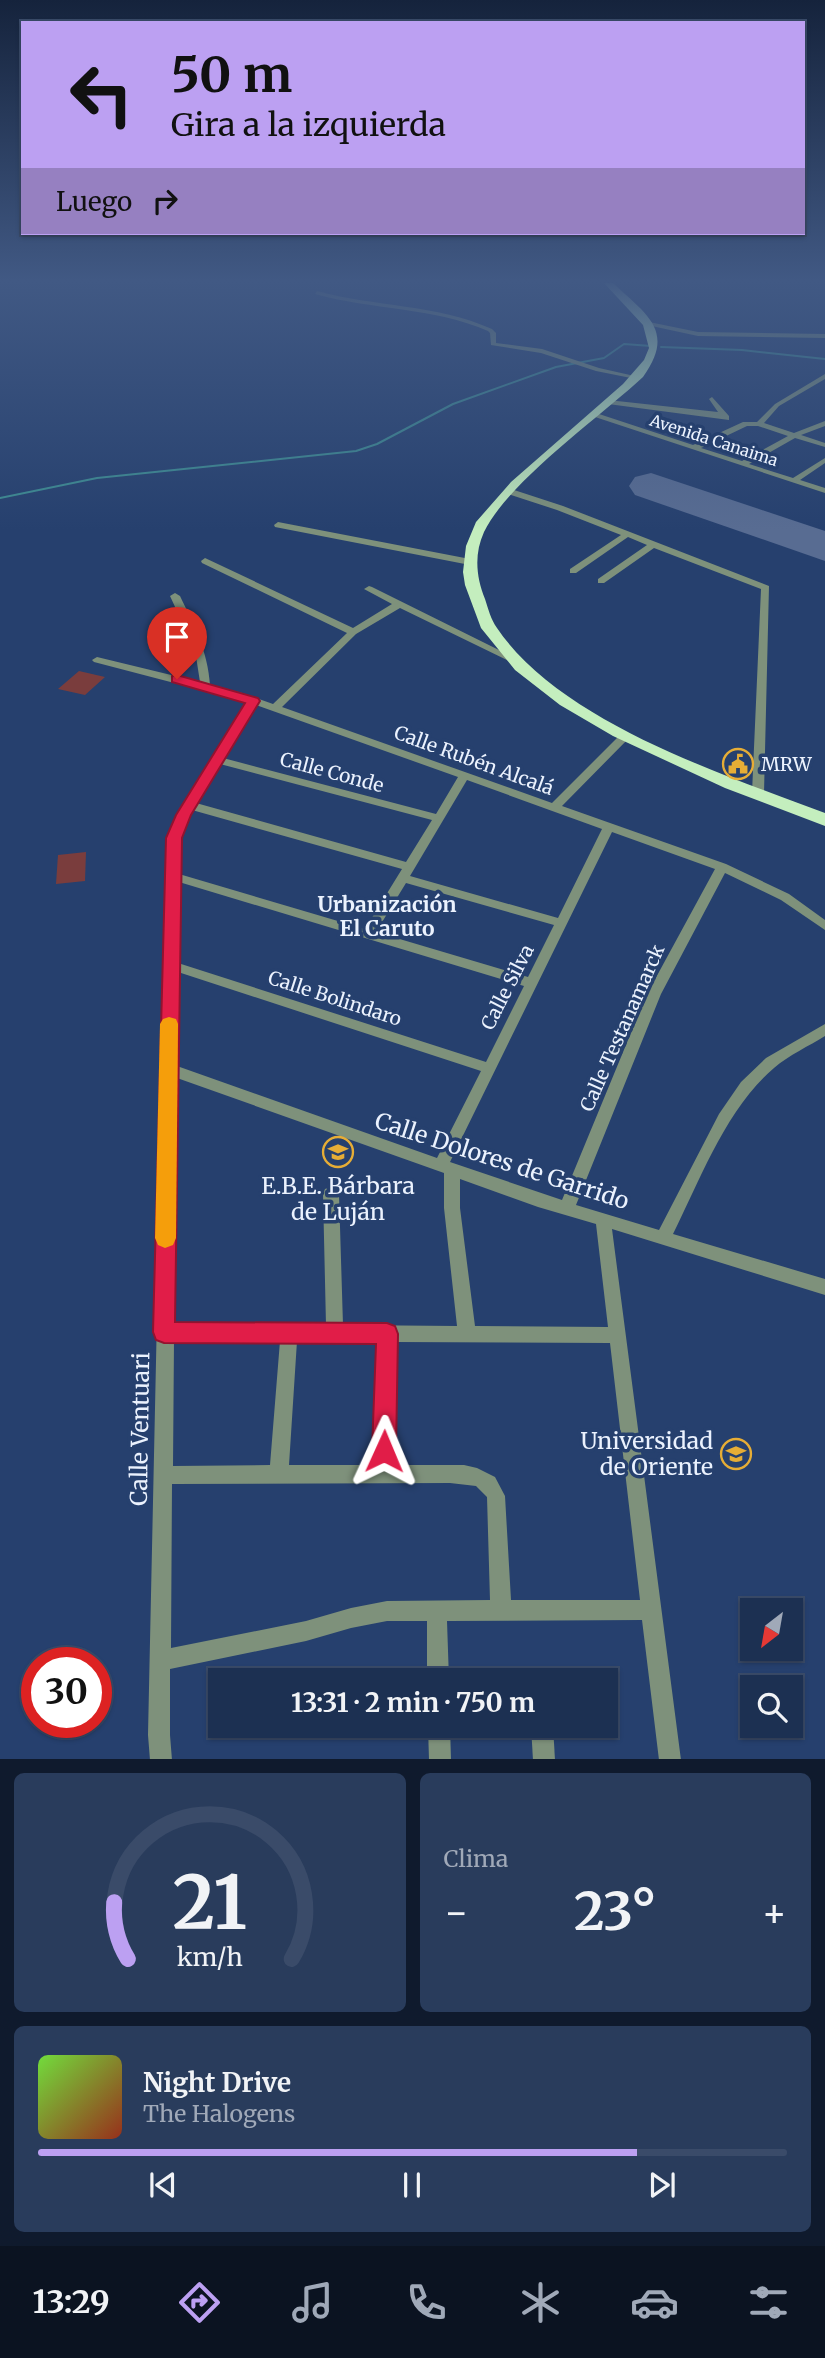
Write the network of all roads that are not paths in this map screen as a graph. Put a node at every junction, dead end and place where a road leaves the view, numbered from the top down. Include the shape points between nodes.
1 (584, 365) edge
2 (647, 365) edge
3 (825, 376) edge
4 (636, 377) junction
5 (712, 399) dead end
6 (608, 402) junction
7 (593, 415) junction
8 (722, 415) junction
9 (759, 424) junction
10 (825, 424) edge
11 (738, 426) junction
12 (794, 435) junction
13 (825, 445) edge
14 (694, 448) junction
15 (825, 460) edge
16 (743, 464) junction
17 (793, 481) junction
18 (508, 491) junction
19 (825, 491) edge
20 (278, 525) dead end
21 (627, 534) junction
22 (654, 544) junction
23 (205, 561) dead end
24 (470, 562) junction
25 (573, 571) dead end
26 (601, 581) dead end
27 (369, 590) dead end
28 (175, 596) dead end
29 (400, 604) junction
30 (353, 632) junction
31 (97, 660) dead end
32 (516, 661) junction
33 (205, 686) junction
34 (253, 701) junction
35 (275, 708) junction
36 (625, 736) junction
37 (217, 760) junction
38 (465, 775) junction
39 (758, 793) junction
40 (189, 805) junction
41 (554, 807) junction
42 (439, 818) junction
43 (825, 820) edge
44 (609, 827) junction
45 (722, 867) junction
46 (406, 872) junction
47 (173, 876) junction
48 (561, 923) junction
49 (825, 926) edge
50 (368, 935) junction
51 (170, 965) junction
52 (531, 984) junction
53 (825, 1029) edge
54 (488, 1068) junction
55 (168, 1069) junction
56 (447, 1168) junction
57 (331, 1194) dead end
58 (567, 1208) junction
59 (603, 1220) junction
60 (663, 1238) junction
61 (825, 1287) edge
62 (164, 1332) junction
63 (289, 1333) junction
64 (335, 1333) junction
65 (387, 1334) junction
66 (467, 1334) junction
67 (618, 1335) junction
68 (384, 1474) junction
69 (162, 1475) junction
70 (279, 1475) junction
71 (652, 1610) junction
72 (501, 1611) junction
73 (437, 1612) junction
74 (160, 1661) junction
75 (439, 1668) edge
76 (439, 1738) edge
77 (543, 1738) edge
78 (161, 1759) edge
79 (440, 1759) edge
80 (544, 1759) edge
81 (670, 1759) edge

1 - 4 street
2 - 4 highway
3 - 9 street via 777,405
4 - 6 highway
5 - 8 street
6 - 7 highway
6 - 8 street
7 - 14 street, Avenida Canaima
7 - 18 highway
8 - 11 street
9 - 11 street
9 - 12 street
10 - 12 street
11 - 14 street
12 - 13 street
12 - 16 street
14 - 16 street, Avenida Canaima
15 - 17 street
16 - 17 street, Avenida Canaima
17 - 19 street, Avenida Canaima
18 - 21 street
18 - 24 highway via 482,524
20 - 24 street
21 - 22 street
21 - 25 street
22 - 26 street
22 - 39 street via 766,587
23 - 30 street
24 - 32 highway via 472,590 480,611
27 - 29 street
28 - 33 street via 196,636
29 - 30 street
29 - 32 street
30 - 35 street
31 - 33 street, Calle Rubén Alcalá
32 - 36 highway via 564,702
33 - 34 street, Calle Rubén Alcalá
34 - 35 street, Calle Rubén Alcalá
34 - 37 street, Calle Ventuari
35 - 38 street, Calle Rubén Alcalá
36 - 39 highway
36 - 41 street
37 - 40 street, Calle Ventuari
37 - 42 street, Calle Conde
38 - 41 street, Calle Rubén Alcalá
38 - 42 street
39 - 43 highway
40 - 46 street
40 - 47 street, Calle Ventuari via 175,831
41 - 44 street, Calle Rubén Alcalá
42 - 46 street
44 - 45 street, Calle Rubén Alcalá
44 - 48 street, Calle Silva
45 - 49 street, Calle Rubén Alcalá via 785,897
45 - 58 street, Calle Testanamarck via 654,994
46 - 48 street
46 - 50 street
47 - 50 street
47 - 51 street, Calle Ventuari
48 - 52 street, Calle Silva
50 - 52 street
51 - 54 street, Calle Bolindaro
51 - 55 street, Calle Ventuari
52 - 54 street, Calle Silva
53 - 60 street via 779,1057 746,1086 724,1118
54 - 56 street, Calle Silva
55 - 56 street, Calle Dolores de Garrido
55 - 62 street, Calle Ventuari
56 - 58 street, Calle Dolores de Garrido
56 - 66 street
57 - 64 street
58 - 59 street, Calle Dolores de Garrido
59 - 60 street, Calle Dolores de Garrido
59 - 67 street
60 - 61 street, Calle Dolores de Garrido
62 - 63 street
62 - 69 street, Calle Ventuari
63 - 64 street
63 - 70 street
64 - 65 street
65 - 66 street
65 - 68 street
66 - 67 street
67 - 71 street
68 - 70 street
68 - 72 street via 469,1474 493,1487
69 - 70 street
69 - 74 street, Calle Ventuari
71 - 72 street
71 - 81 street
72 - 73 street
73 - 74 street via 387,1611
73 - 75 street
74 - 78 street, Calle Ventuari
76 - 79 street
77 - 80 street

